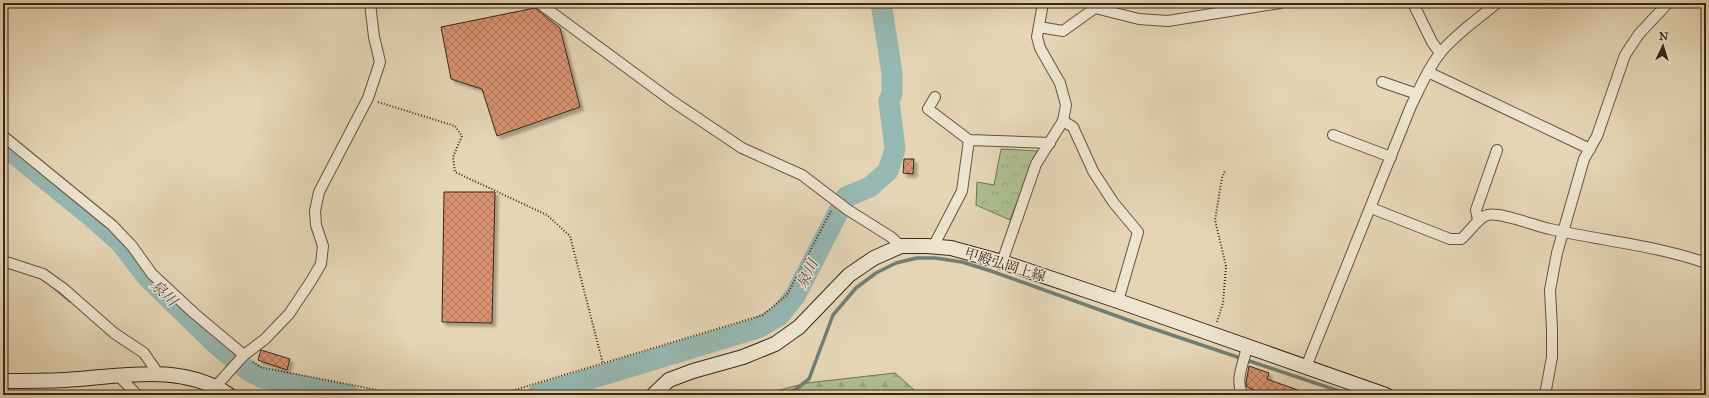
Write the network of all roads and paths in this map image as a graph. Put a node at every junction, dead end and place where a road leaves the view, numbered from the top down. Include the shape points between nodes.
1 (370, 3) edge
2 (538, 3) edge
3 (1043, 3) edge
4 (1280, 3) edge
5 (1413, 3) edge
6 (1497, 3) edge
7 (1668, 3) edge
8 (1039, 27) junction
9 (1440, 53) junction
10 (1428, 72) junction
11 (1382, 82) dead end
12 (1417, 94) junction
13 (935, 97) dead end
14 (368, 98) junction
15 (1063, 121) junction
16 (1333, 135) dead end
17 (3, 136) edge
18 (969, 140) junction
19 (1050, 143) junction
20 (1590, 148) junction
21 (1497, 150) dead end
22 (1391, 157) junction
23 (1225, 171) dead end
24 (836, 201) junction
25 (1371, 208) junction
26 (1478, 220) junction
27 (1564, 232) junction
28 (901, 246) junction
29 (933, 247) junction
30 (3, 261) edge
31 (1002, 262) junction
32 (1706, 263) edge
33 (1118, 301) junction
34 (1214, 335) junction
35 (1246, 348) junction
36 (242, 357) junction
37 (604, 364) junction
38 (1306, 367) junction
39 (117, 374) junction
40 (160, 375) junction
41 (3, 381) edge
42 (216, 386) junction
43 (137, 395) edge
44 (229, 395) edge
45 (402, 395) edge
46 (498, 395) edge
47 (653, 395) edge
48 (1243, 395) edge
49 (1386, 395) edge
50 (1545, 395) edge

1 - 14 street via 380,62
2 - 24 street via 672,101 742,148 802,175
3 - 8 street
4 - 8 street via 1168,20 1139,19 1095,8 1063,31
5 - 9 street
6 - 9 street
7 - 20 street via 1639,34 1626,55 1597,136
8 - 15 street via 1037,37 1040,48 1060,83 1066,106
9 - 10 street
10 - 12 street
10 - 20 street
11 - 12 street
12 - 22 street
13 - 18 street via 928,109
14 - 36 street via 319,192 315,211 316,225 323,246 321,264 289,314 265,339
14 - 37 path via 455,126 462,136 453,157 455,172 547,215 570,236
15 - 19 street
15 - 33 street via 1073,126 1093,171 1138,232
16 - 22 street
17 - 36 street via 112,225 132,246 152,274
18 - 19 street
18 - 29 street via 962,191
19 - 31 street via 1036,164
20 - 27 street via 1584,159
21 - 26 street via 1476,210
22 - 25 street
23 - 34 path via 1215,220 1226,266 1222,303
24 - 28 street
24 - 37 path via 786,295 764,315
25 - 26 street via 1450,239 1462,240
25 - 38 street
26 - 27 street via 1487,215 1500,216
27 - 32 street via 1666,251
27 - 50 street via 1550,290 1552,358
28 - 29 main road, 甲殿弘岡上線
28 - 47 main road, 甲殿弘岡上線 via 874,258 849,276 800,327 775,344 743,357 669,380
29 - 31 main road, 甲殿弘岡上線 via 951,248
30 - 40 street via 43,274 64,289 114,333 144,353
31 - 33 main road, 甲殿弘岡上線
33 - 34 main road, 甲殿弘岡上線
34 - 35 main road, 甲殿弘岡上線
35 - 38 main road, 甲殿弘岡上線
35 - 48 street via 1239,378
36 - 42 street
36 - 45 path via 260,367
37 - 46 path
38 - 49 main road, 甲殿弘岡上線
39 - 40 main road
39 - 41 main road via 65,380
39 - 43 street
40 - 42 main road via 180,376
42 - 44 main road

